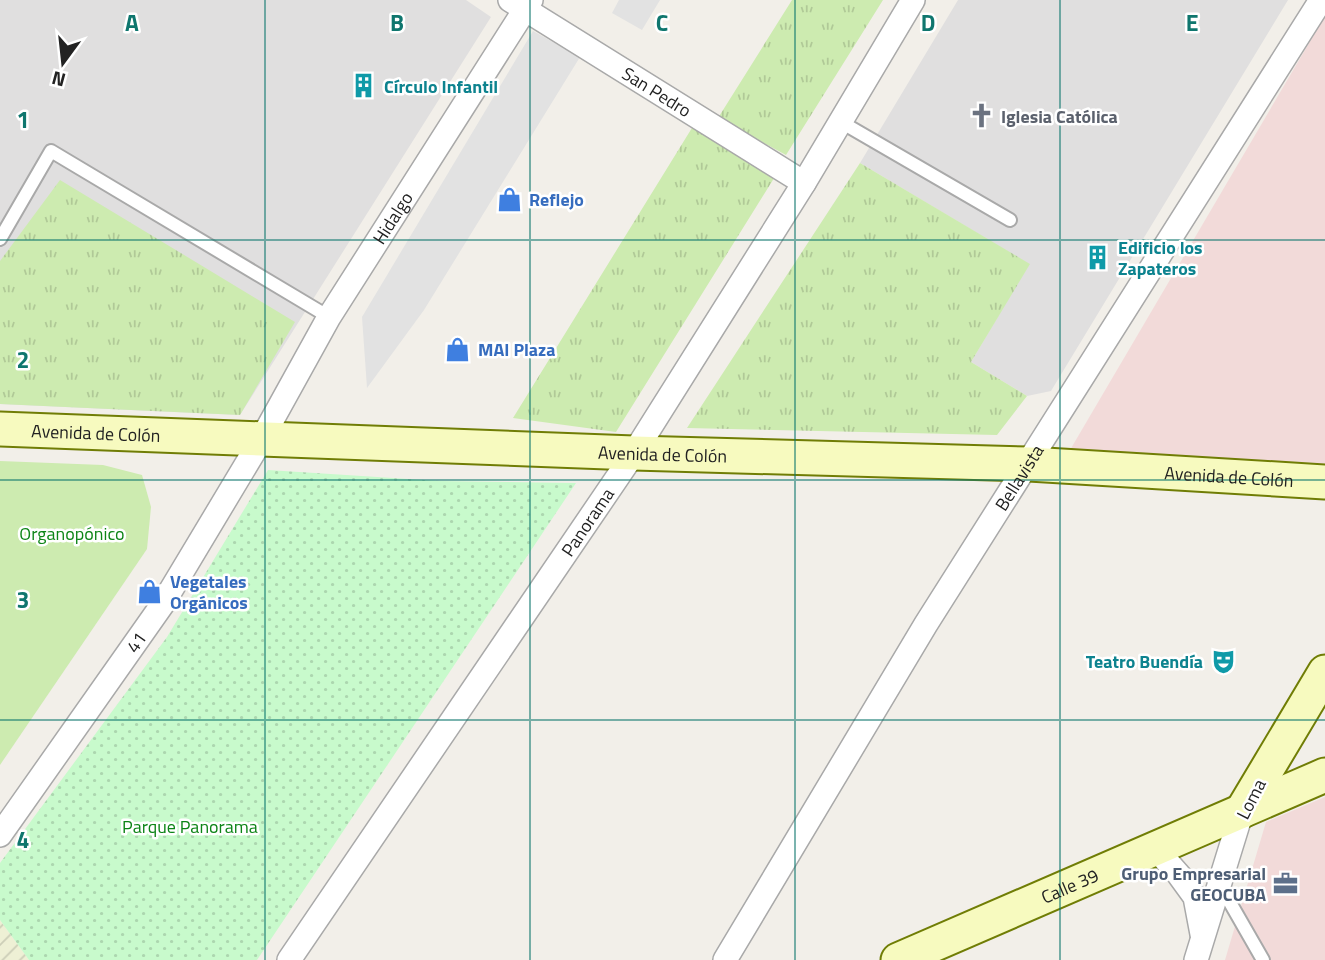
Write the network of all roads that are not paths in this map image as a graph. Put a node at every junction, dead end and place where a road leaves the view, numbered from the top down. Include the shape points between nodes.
1 (913, 0) edge
2 (1321, 0) edge
3 (522, 3) edge
4 (841, 122) junction
5 (804, 183) junction
6 (1010, 220) dead end
7 (0, 239) edge
8 (329, 317) junction
9 (0, 429) edge
10 (261, 440) junction
11 (634, 453) junction
12 (1029, 464) junction
13 (1325, 482) edge
14 (1324, 676) edge
15 (1325, 775) edge
16 (1242, 811) junction
17 (0, 835) edge
18 (1156, 849) junction
19 (1220, 884) junction
20 (1202, 937) junction
21 (289, 960) edge
22 (725, 960) edge
23 (898, 960) edge
24 (1196, 960) edge
25 (1263, 960) edge

1 - 4 street, Panorama
2 - 12 street, Bellavista
3 - 5 street, San Pedro
3 - 8 street, Hidalgo
4 - 5 street, Panorama
4 - 6 lane
5 - 11 street, Panorama
7 - 8 lane via 51,150
8 - 10 street, Hidalgo
9 - 10 main road, Avenida de Colón
10 - 11 main road, Avenida de Colón
10 - 17 street, 41 via 162,605
11 - 12 main road, Avenida de Colón
11 - 21 street, Panorama
12 - 13 main road, Avenida de Colón
12 - 22 street, Bellavista via 926,624
14 - 16 main road, Loma
15 - 16 main road, Calle 39
16 - 18 main road, Calle 39
16 - 19 street, Loma
18 - 20 street, Loma via 1195,897
18 - 23 main road, Calle 39
19 - 20 street, Loma
19 - 25 lane
20 - 24 street, Loma

